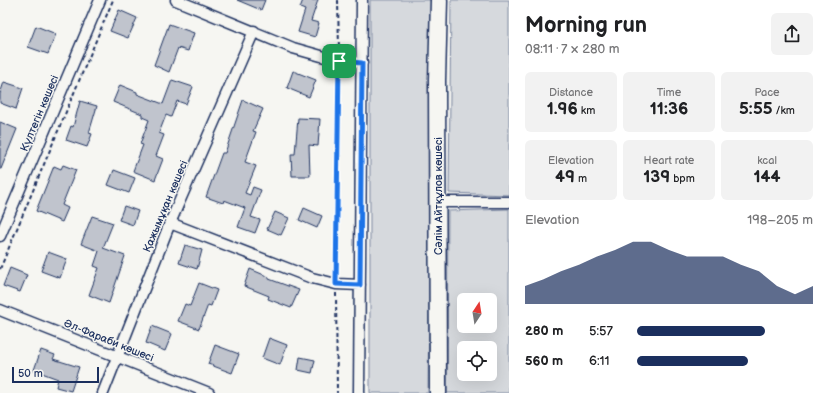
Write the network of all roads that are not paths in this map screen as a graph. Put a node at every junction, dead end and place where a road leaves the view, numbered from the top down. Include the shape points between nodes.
1 (100, 0) edge
2 (176, 0) edge
3 (362, 0) edge
4 (439, 0) edge
5 (254, 31) junction
6 (362, 63) junction
7 (438, 202) junction
8 (509, 202) edge
9 (170, 222) junction
10 (0, 236) edge
11 (360, 285) junction
12 (0, 310) edge
13 (118, 356) junction
14 (103, 393) edge
15 (209, 393) edge
16 (359, 393) edge
17 (438, 393) edge

1 - 10 street, Күлтегін көшесі
2 - 5 street
3 - 6 street
4 - 7 highway, Сәлім Айтқұлов көшесі
5 - 6 street via 294,48 339,61
5 - 9 street, Қажымұқан көшесі
6 - 11 street
7 - 8 street
7 - 17 highway, Сәлім Айтқұлов көшесі
9 - 11 street via 312,278 336,284
9 - 13 street, Қажымұқан көшесі
11 - 16 street
12 - 13 street, Әл-Фараби көшесі
13 - 14 street, Қажымұқан көшесі
13 - 15 street, Әл-Фараби көшесі

